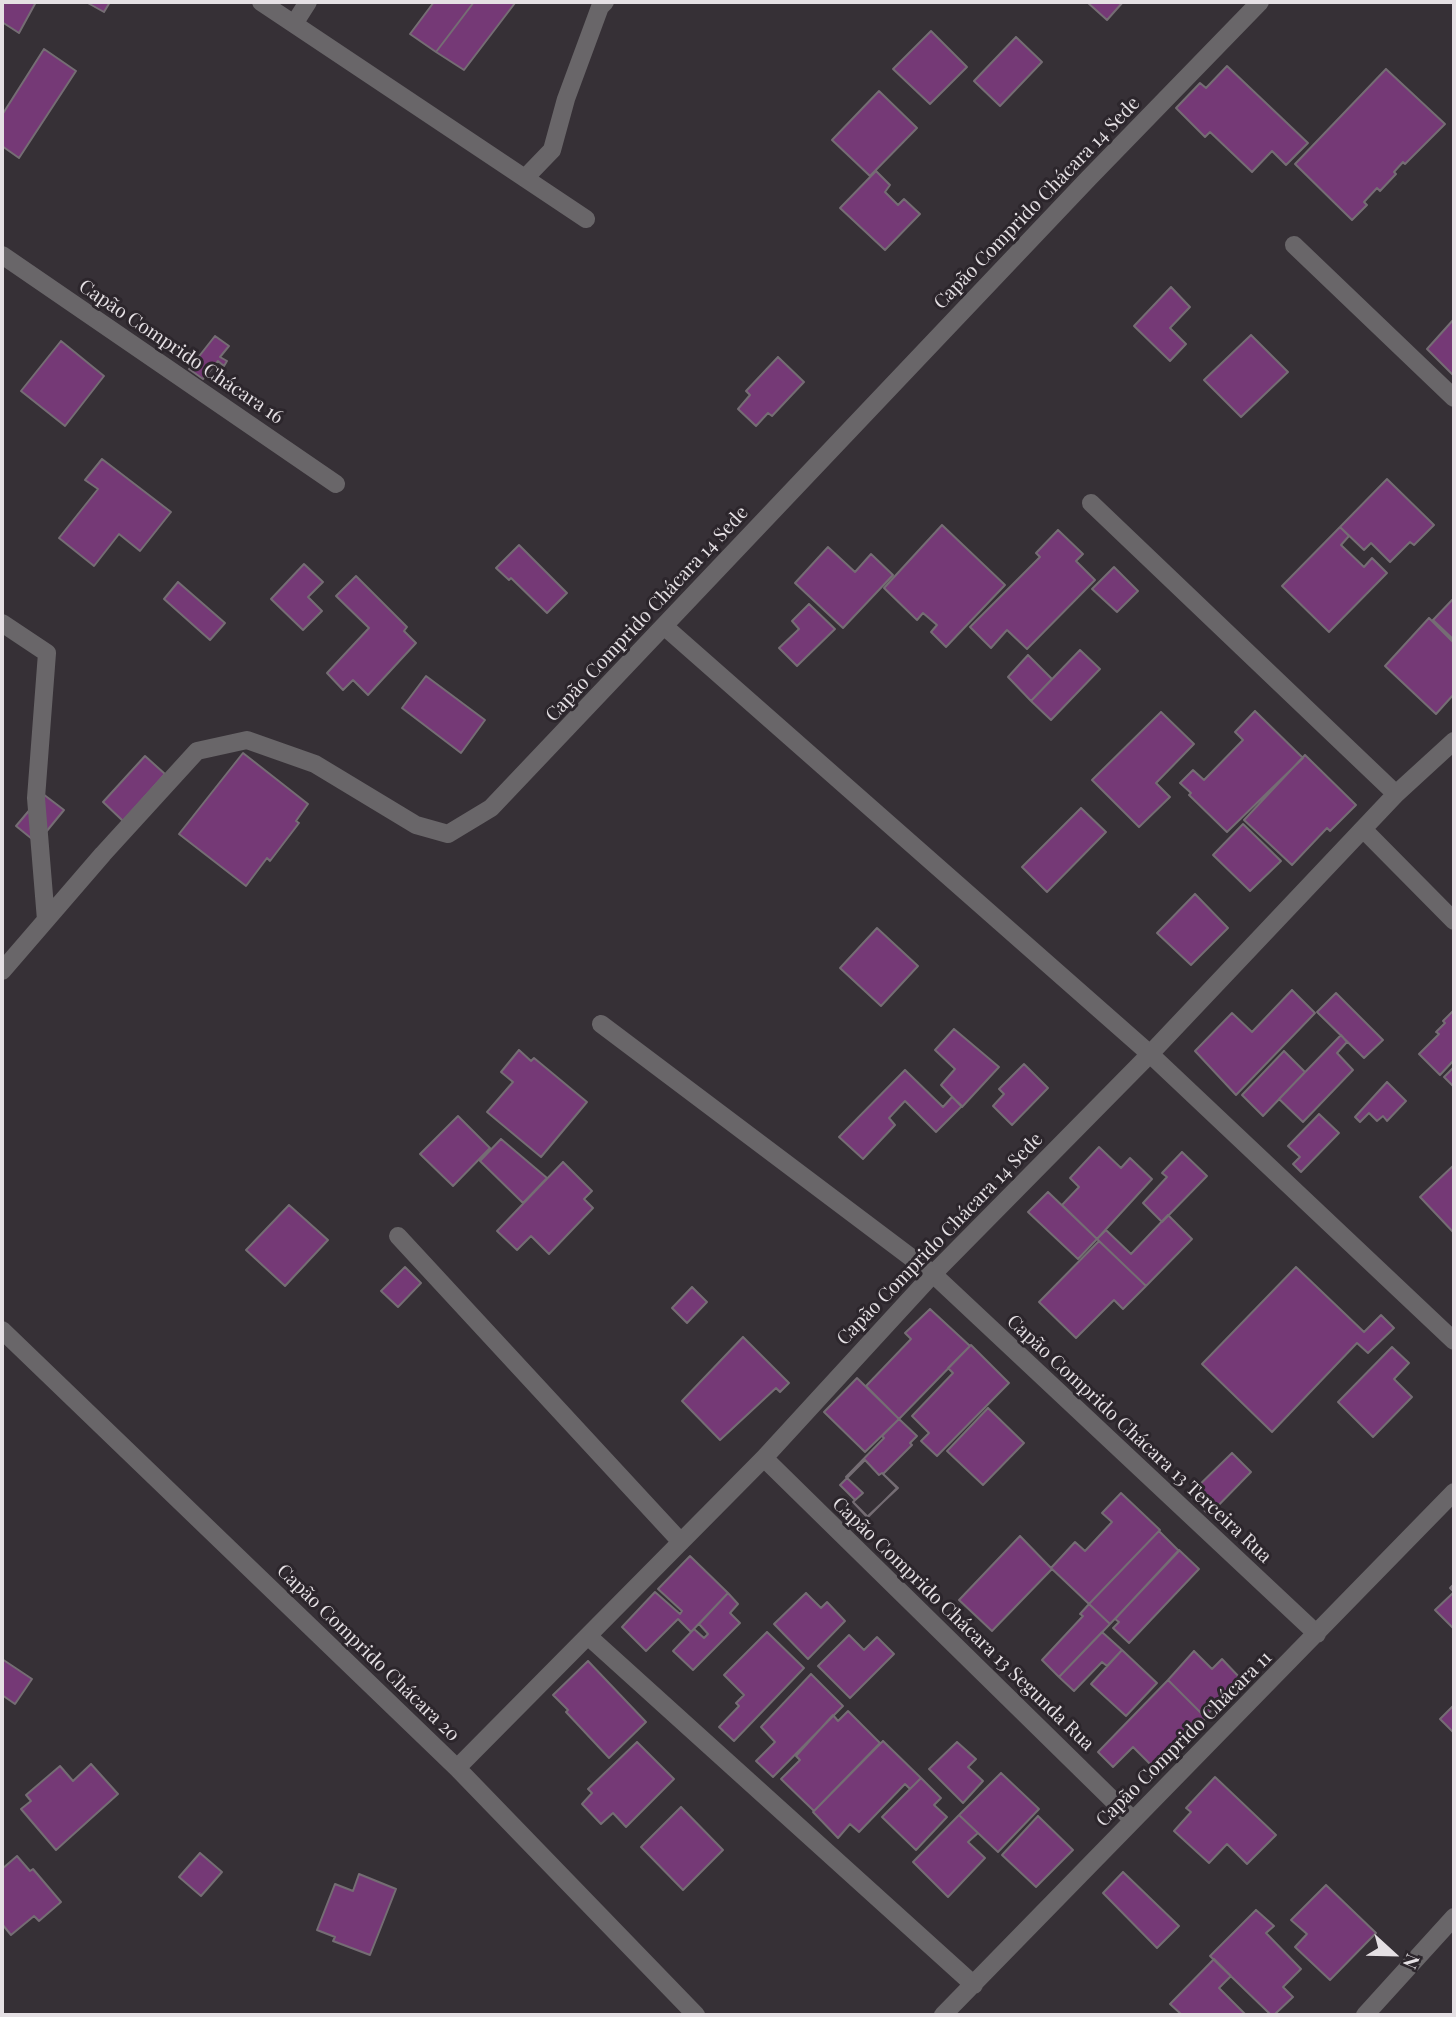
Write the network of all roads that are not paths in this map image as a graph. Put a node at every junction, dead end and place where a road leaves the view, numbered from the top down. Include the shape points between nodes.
1 (261, 2) edge
2 (308, 2) edge
3 (605, 2) edge
4 (1260, 2) edge
5 (294, 24) junction
6 (525, 178) junction
7 (586, 219) dead end
8 (1294, 245) dead end
9 (2, 255) edge
10 (1454, 398) edge
11 (336, 484) dead end
12 (1091, 503) dead end
13 (2, 623) edge
14 (664, 626) junction
15 (1454, 741) edge
16 (1396, 794) junction
17 (1363, 829) junction
18 (46, 919) junction
19 (1454, 921) edge
20 (2, 971) edge
21 (601, 1024) dead end
22 (1150, 1054) junction
23 (398, 1236) dead end
24 (933, 1274) junction
25 (2, 1330) edge
26 (1454, 1341) edge
27 (764, 1458) junction
28 (1454, 1492) edge
29 (681, 1542) junction
30 (1317, 1634) junction
31 (588, 1636) junction
32 (457, 1768) junction
33 (1133, 1820) junction
34 (1454, 1917) edge
35 (974, 1985) junction
36 (696, 2015) edge
37 (943, 2015) edge
38 (1366, 2015) edge

1 - 5 street
2 - 5 street
3 - 6 street via 566,99 552,150
4 - 14 street, Capão Comprido Chácara 14 Sede
5 - 6 street
6 - 7 street
8 - 10 street
9 - 11 street, Capão Comprido Chácara 16
12 - 16 street
13 - 18 street via 47,653 36,798
14 - 18 street, Capão Comprido Chácara 14 Sede via 491,808 448,834 416,825 315,764 247,740 197,751
14 - 22 street
15 - 16 street, Capão Comprido Chácara 14 Sede
16 - 17 street, Capão Comprido Chácara 14 Sede
17 - 19 street
17 - 22 street, Capão Comprido Chácara 14 Sede
18 - 20 street, Capão Comprido Chácara 14 Sede
21 - 24 street, Capão Comprido Chácara 13 Terceira Rua
22 - 24 street, Capão Comprido Chácara 14 Sede
22 - 26 street
23 - 29 street
24 - 27 street, Capão Comprido Chácara 14 Sede
24 - 30 street, Capão Comprido Chácara 13 Terceira Rua
25 - 32 street, Capão Comprido Chácara 20
27 - 29 street, Capão Comprido Chácara 14 Sede
27 - 33 street, Capão Comprido Chácara 13 Segunda Rua
28 - 30 street, Capão Comprido Chácara 11
29 - 31 street, Capão Comprido Chácara 14 Sede
30 - 33 street, Capão Comprido Chácara 11
31 - 32 street, Capão Comprido Chácara 14 Sede
31 - 35 street
32 - 36 street, Capão Comprido Chácara 20
33 - 35 street, Capão Comprido Chácara 11
34 - 38 street
35 - 37 street, Capão Comprido Chácara 11

